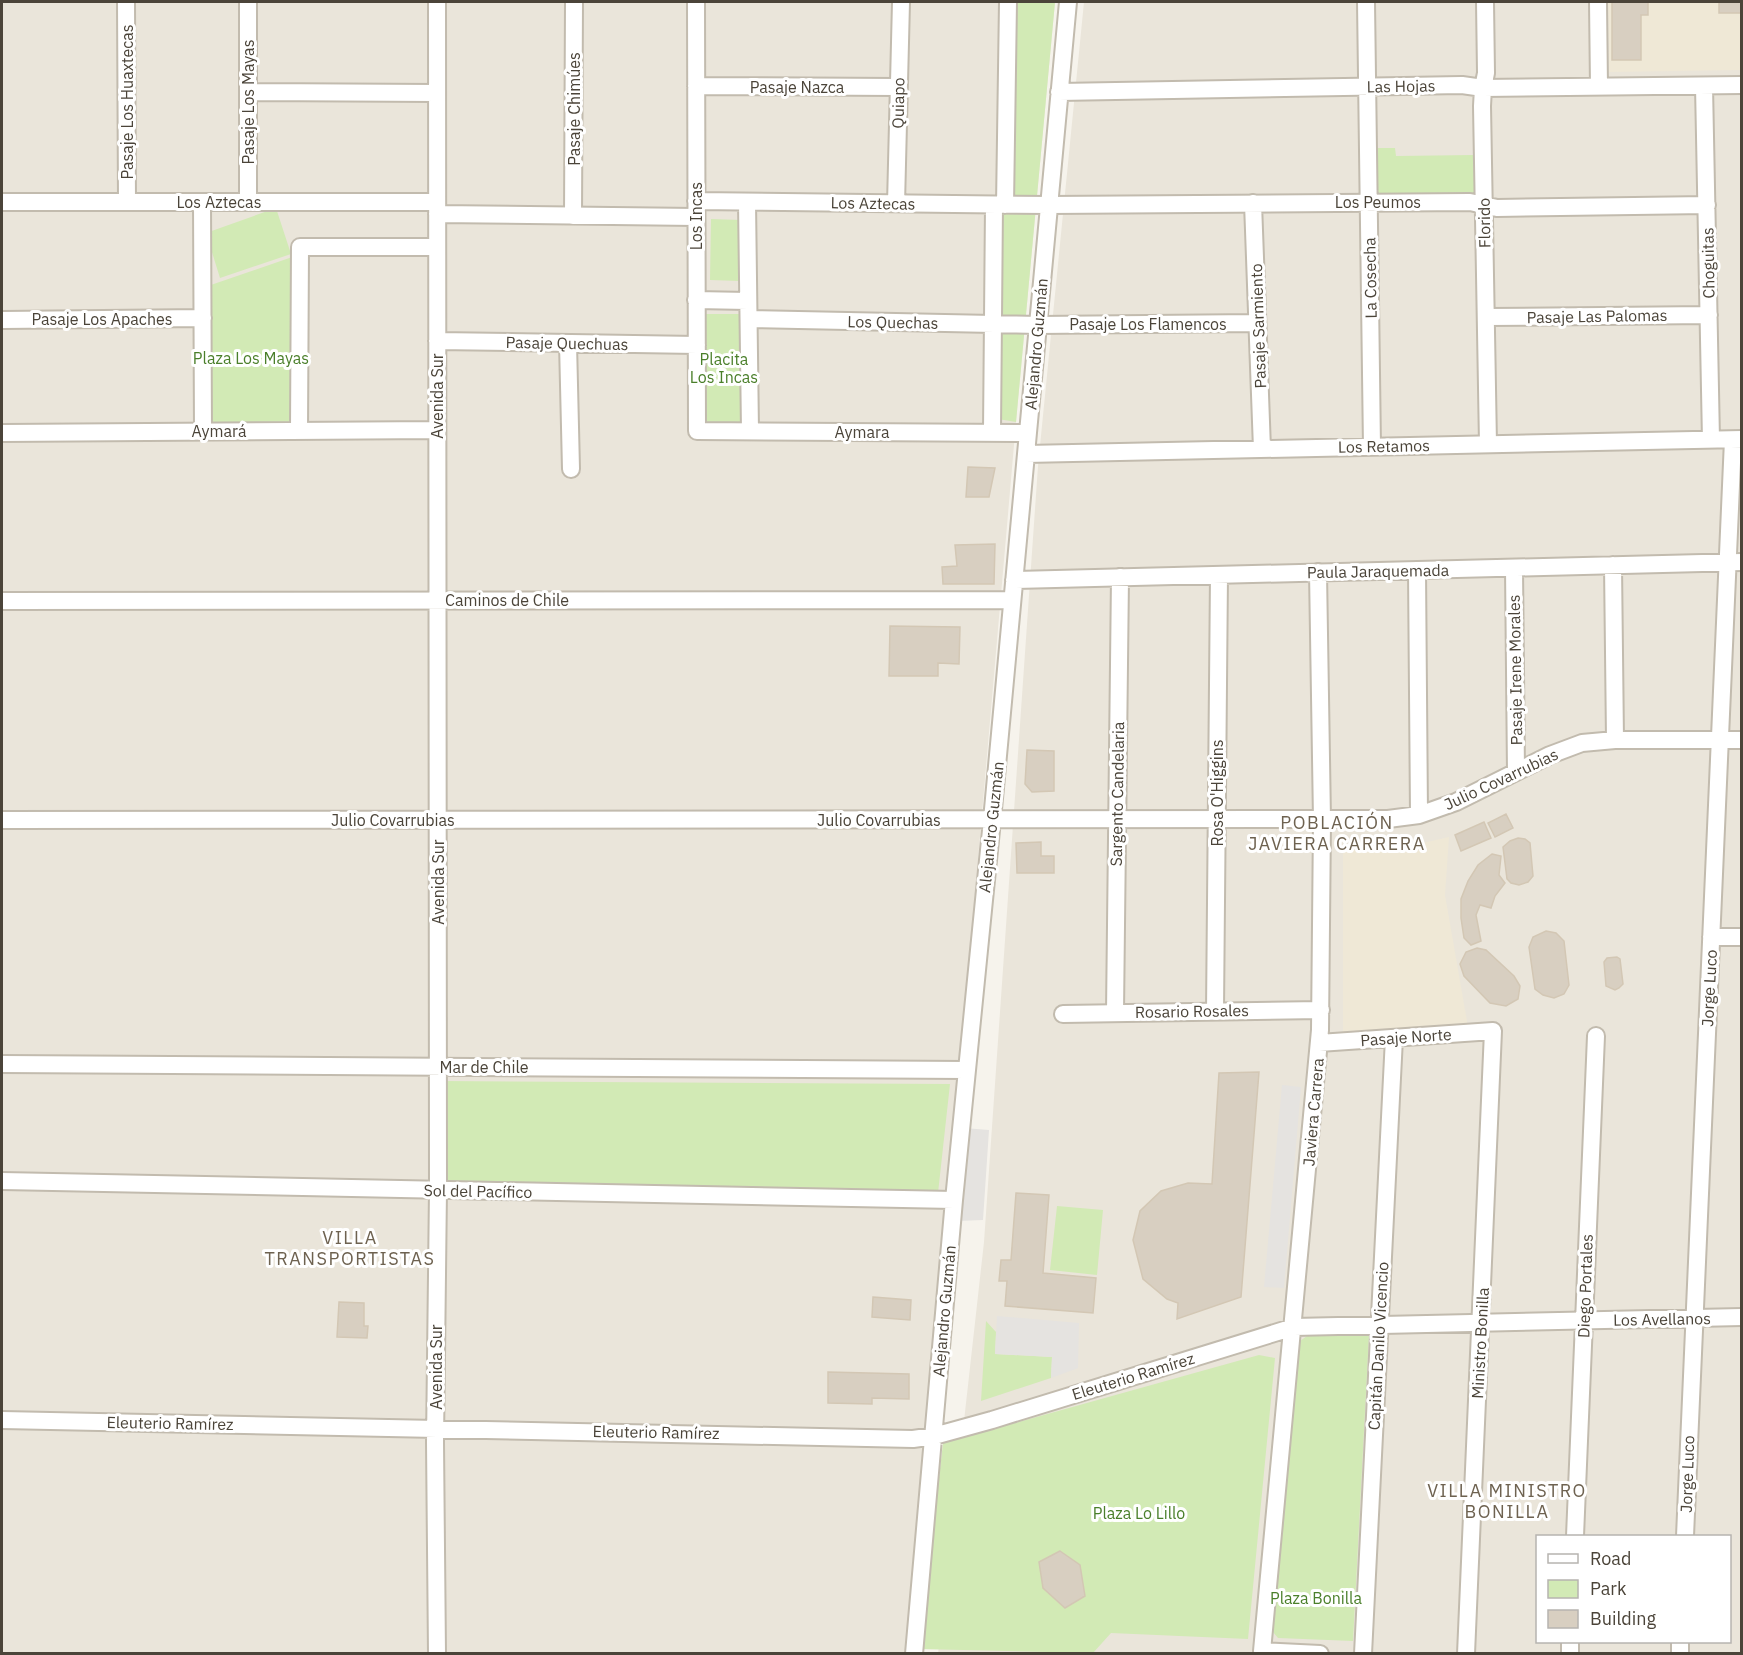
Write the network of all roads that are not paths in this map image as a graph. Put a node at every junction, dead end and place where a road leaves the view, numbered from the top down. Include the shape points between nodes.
1 (126, 2) edge
2 (248, 2) edge
3 (437, 2) edge
4 (574, 2) edge
5 (696, 2) edge
6 (900, 2) edge
7 (1008, 2) edge
8 (1068, 2) edge
9 (1366, 2) edge
10 (1485, 2) edge
11 (1598, 2) edge
12 (1742, 85) edge
13 (696, 86) junction
14 (1368, 86) junction
15 (1704, 86) junction
16 (898, 87) junction
17 (1599, 87) junction
18 (1483, 88) junction
19 (248, 92) junction
20 (1059, 92) junction
21 (437, 93) junction
22 (2, 202) edge
23 (127, 202) junction
24 (202, 202) junction
25 (249, 202) junction
26 (747, 202) junction
27 (1369, 202) junction
28 (1254, 203) junction
29 (896, 204) junction
30 (999, 205) junction
31 (1049, 205) junction
32 (1484, 205) junction
33 (1707, 205) junction
34 (437, 208) junction
35 (696, 209) junction
36 (573, 216) junction
37 (437, 247) junction
38 (696, 300) junction
39 (748, 301) junction
40 (1709, 315) junction
41 (1486, 317) junction
42 (203, 318) junction
43 (748, 318) junction
44 (2, 320) edge
45 (1257, 323) junction
46 (992, 324) junction
47 (1038, 325) junction
48 (437, 341) junction
49 (568, 343) junction
50 (697, 345) junction
51 (437, 430) junction
52 (697, 430) joint
53 (203, 431) junction
54 (299, 431) junction
55 (750, 431) junction
56 (993, 432) junction
57 (2, 433) edge
58 (1028, 433) junction
59 (1737, 439) edge
60 (1711, 440) junction
61 (1488, 444) junction
62 (1372, 447) junction
63 (1262, 449) junction
64 (1026, 454) junction
65 (572, 469) dead end
66 (1734, 562) edge
67 (1613, 565) junction
68 (1514, 567) junction
69 (1417, 570) junction
70 (1318, 572) junction
71 (1219, 575) junction
72 (1120, 577) junction
73 (1014, 580) junction
74 (437, 600) junction
75 (1012, 600) junction
76 (2, 601) edge
77 (1615, 740) junction
78 (1720, 740) junction
79 (1742, 740) edge
80 (1516, 772) junction
81 (1419, 814) junction
82 (2, 819) edge
83 (437, 819) junction
84 (992, 820) junction
85 (1117, 820) junction
86 (1217, 820) junction
87 (1322, 820) junction
88 (1711, 936) junction
89 (1742, 937) edge
90 (1321, 1010) junction
91 (1215, 1011) junction
92 (1114, 1012) junction
93 (1063, 1014) dead end
94 (1493, 1032) joint
95 (1596, 1036) dead end
96 (1394, 1038) junction
97 (1319, 1043) junction
98 (2, 1064) edge
99 (437, 1067) junction
100 (967, 1070) junction
101 (2, 1181) edge
102 (438, 1190) junction
103 (954, 1200) junction
104 (1742, 1317) edge
105 (1694, 1318) junction
106 (1584, 1321) junction
107 (1481, 1323) junction
108 (1379, 1325) junction
109 (1294, 1327) junction
110 (2, 1420) edge
111 (435, 1428) junction
112 (934, 1436) junction
113 (1575, 1535) edge
114 (1685, 1535) edge
115 (437, 1653) edge
116 (914, 1653) edge
117 (1320, 1653) edge
118 (1363, 1653) edge
119 (1466, 1653) edge

1 - 23 street, Pasaje Los Huaxtecas
2 - 19 street, Pasaje Los Mayas
3 - 21 street, Avenida Sur
4 - 36 street, Pasaje Chimúes
5 - 13 street, Los Incas
6 - 16 street, Quiapo
7 - 30 street
8 - 20 street, Alejandro Guzmán
9 - 14 street, La Cosecha
10 - 18 street, Florido
11 - 17 street
12 - 15 street, Las Hojas
13 - 16 street, Pasaje Nazca
13 - 35 street, Los Incas
14 - 18 street, Las Hojas
14 - 20 street, Las Hojas
14 - 27 street, La Cosecha
15 - 17 street, Las Hojas
15 - 33 street, Choguitas
16 - 29 street, Quiapo
17 - 18 street, Las Hojas
18 - 32 street, Florido
19 - 21 street
19 - 25 street, Pasaje Los Mayas
20 - 31 street, Alejandro Guzmán
21 - 34 street, Avenida Sur
22 - 23 street, Los Aztecas
23 - 24 street, Los Aztecas
24 - 25 street, Los Aztecas
24 - 42 street
25 - 34 street, Los Aztecas
26 - 29 street, Los Aztecas
26 - 35 street, Los Aztecas
26 - 39 street
27 - 28 street, Los Peumos
27 - 32 street, Los Peumos
27 - 62 street, La Cosecha
28 - 31 street, Los Peumos
28 - 45 street, Pasaje Sarmiento
29 - 30 street, Los Aztecas
30 - 31 street, Los Aztecas
30 - 46 street
31 - 47 street, Alejandro Guzmán
32 - 33 street, Los Peumos
32 - 41 street, Florido
33 - 40 street, Choguitas
34 - 36 street, Los Aztecas
34 - 37 street, Avenida Sur
35 - 36 street, Los Aztecas
35 - 38 street, Los Incas
37 - 48 street, Avenida Sur
37 - 54 street via 300,247
38 - 39 street
38 - 50 street, Los Incas
39 - 43 street
40 - 41 street, Pasaje Las Palomas
40 - 60 street, Choguitas
41 - 61 street, Florido
42 - 44 street, Pasaje Los Apaches
42 - 53 street
43 - 46 street, Los Quechas
43 - 55 street
45 - 47 street, Pasaje Los Flamencos
45 - 63 street, Pasaje Sarmiento
46 - 47 street, Los Quechas
46 - 56 street
47 - 58 street, Alejandro Guzmán
48 - 49 street, Pasaje Quechuas
48 - 51 street, Avenida Sur
49 - 50 street, Pasaje Quechuas
49 - 65 street
50 - 52 street, Los Incas
51 - 54 street, Aymará
51 - 74 street, Avenida Sur
52 - 55 street, Aymara
53 - 54 street, Aymará
53 - 57 street, Aymará
55 - 56 street, Aymara
56 - 58 street, Aymara
58 - 64 street, Alejandro Guzmán
59 - 60 street, Los Retamos
59 - 66 street, Jorge Luco
60 - 61 street, Los Retamos
61 - 62 street, Los Retamos
62 - 63 street, Los Retamos
63 - 64 street, Los Retamos
64 - 73 street, Alejandro Guzmán
66 - 67 street, Paula Jaraquemada
66 - 78 street, Jorge Luco
67 - 68 street, Paula Jaraquemada
67 - 77 street
68 - 69 street, Paula Jaraquemada
68 - 80 street, Pasaje Irene Morales
69 - 70 street, Paula Jaraquemada
69 - 81 street
70 - 71 street, Paula Jaraquemada
70 - 87 street, Javiera Carrera
71 - 72 street, Paula Jaraquemada
71 - 86 street, Rosa O'Higgins
72 - 73 street, Paula Jaraquemada
72 - 85 street, Sargento Candelaria
73 - 75 street, Alejandro Guzmán
74 - 75 street, Caminos de Chile
74 - 76 street, Caminos de Chile
74 - 83 street, Avenida Sur
75 - 84 street, Alejandro Guzmán
77 - 78 street, Julio Covarrubias
77 - 80 street, Julio Covarrubias via 1566,748
78 - 79 street, Julio Covarrubias
78 - 88 street, Jorge Luco
80 - 81 street, Julio Covarrubias via 1456,802
81 - 87 street, Julio Covarrubias via 1388,819
82 - 83 street, Julio Covarrubias
83 - 84 street, Julio Covarrubias
83 - 99 street, Avenida Sur
84 - 85 street, Julio Covarrubias
84 - 100 street, Alejandro Guzmán
85 - 86 street, Julio Covarrubias
85 - 92 street, Sargento Candelaria
86 - 87 street, Julio Covarrubias
86 - 91 street, Rosa O'Higgins
87 - 90 street, Javiera Carrera
88 - 89 street
88 - 105 street, Jorge Luco
90 - 91 street, Rosario Rosales
90 - 97 street, Javiera Carrera
91 - 92 street, Rosario Rosales
92 - 93 street, Rosario Rosales
94 - 96 street, Pasaje Norte
94 - 107 street, Ministro Bonilla
95 - 106 street, Diego Portales
96 - 97 street, Pasaje Norte
96 - 108 street, Capitán Danilo Vicencio
97 - 109 street, Javiera Carrera
98 - 99 street, Mar de Chile
99 - 100 street, Mar de Chile
99 - 102 street, Avenida Sur
100 - 103 street, Alejandro Guzmán
101 - 102 street, Sol del Pacífico
102 - 103 street, Sol del Pacífico
102 - 111 street, Avenida Sur
103 - 112 street, Alejandro Guzmán
104 - 105 street, Los Avellanos
105 - 106 street, Los Avellanos
105 - 114 street, Jorge Luco
106 - 107 street, Los Avellanos
106 - 113 street, Diego Portales
107 - 108 street, Los Avellanos
107 - 119 street, Ministro Bonilla
108 - 109 street, Los Avellanos
108 - 118 street, Capitán Danilo Vicencio
109 - 112 street, Eleuterio Ramírez
109 - 117 street, Javiera Carrera via 1262,1651
110 - 111 street, Eleuterio Ramírez
111 - 112 street, Eleuterio Ramírez via 913,1439
111 - 115 street, Avenida Sur
112 - 116 street, Alejandro Guzmán

